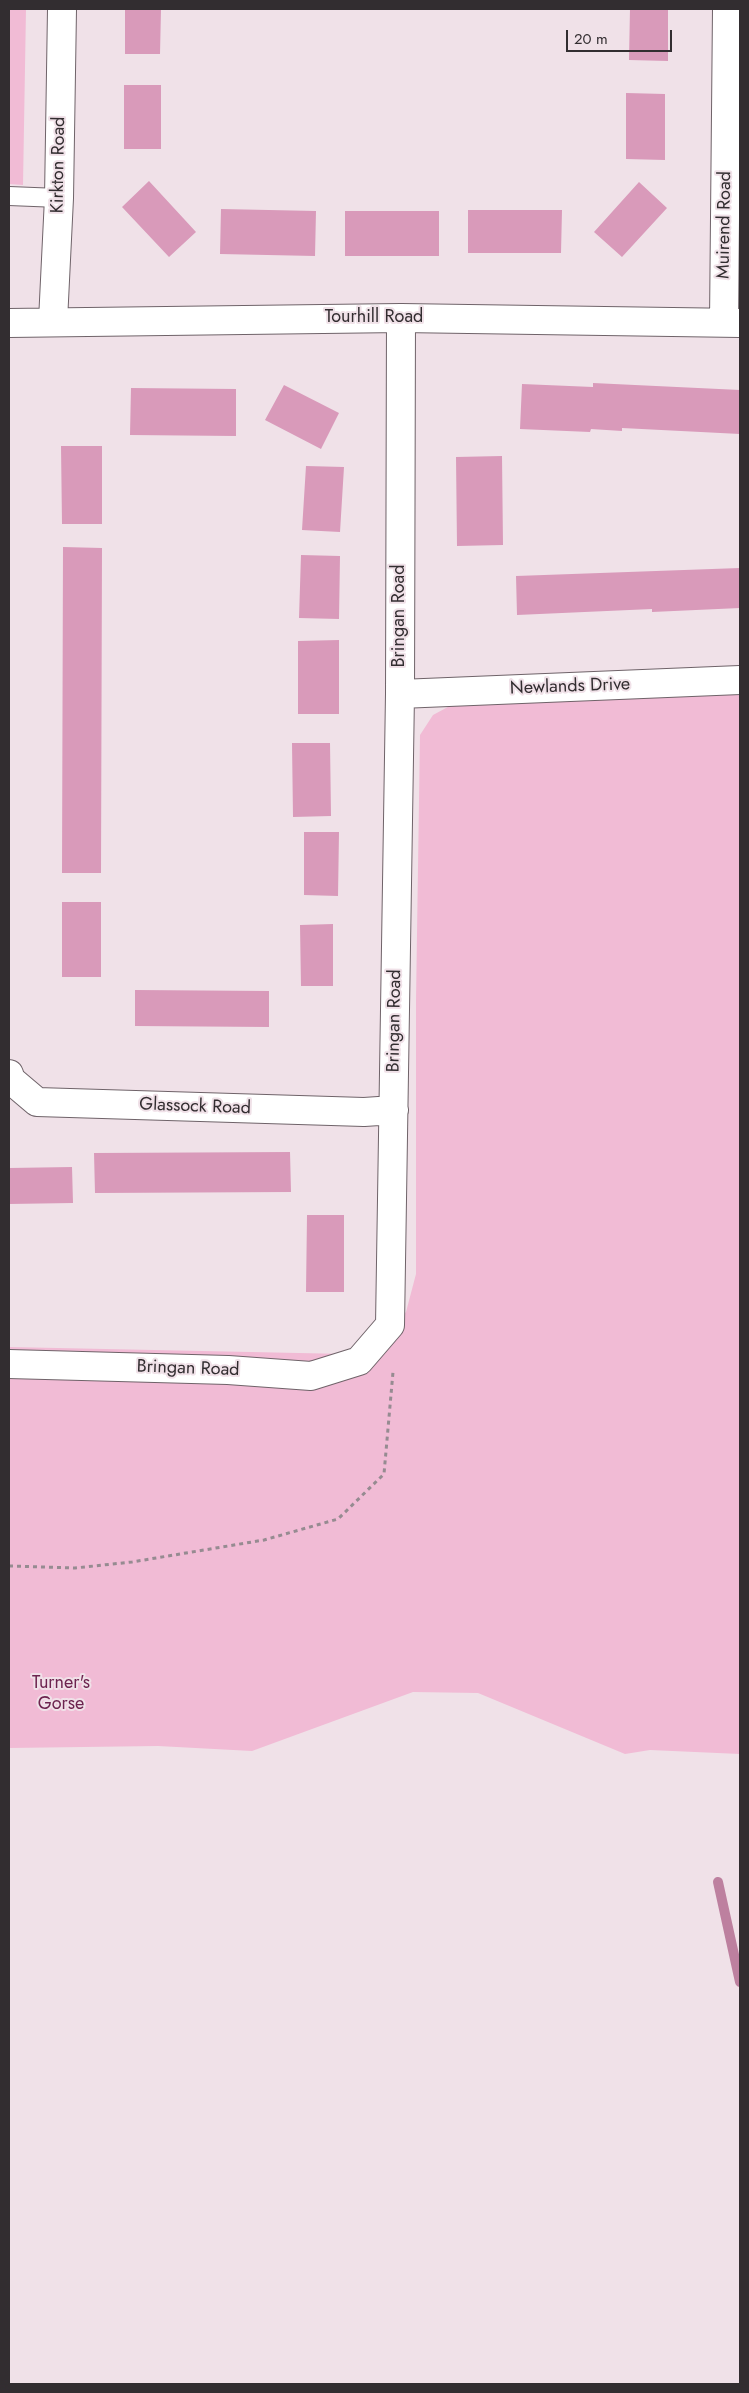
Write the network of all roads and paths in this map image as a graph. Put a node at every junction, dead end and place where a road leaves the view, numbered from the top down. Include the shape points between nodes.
1 (62, 9) edge
2 (727, 9) edge
3 (9, 196) edge
4 (59, 198) junction
5 (401, 318) junction
6 (53, 321) junction
7 (732, 322) edge
8 (9, 323) edge
9 (740, 680) edge
10 (400, 694) junction
11 (9, 1074) edge
12 (394, 1110) junction
13 (390, 1325) junction
14 (9, 1364) edge
15 (9, 1566) edge

1 - 4 street, Kirkton Road
2 - 7 street, Muirend Road
3 - 4 lane
4 - 6 street, Kirkton Road
5 - 6 street, Tourhill Road
5 - 7 street, Tourhill Road
5 - 10 street, Bringan Road
6 - 8 street, Tourhill Road
9 - 10 street, Newlands Drive
10 - 12 street, Bringan Road
11 - 12 street, Glassock Road via 11,1080 37,1102 364,1112
12 - 13 street, Bringan Road
13 - 14 street, Bringan Road via 359,1360 311,1376 228,1370
13 - 15 path via 395,1357 384,1474 338,1519 264,1540 132,1562 76,1568

